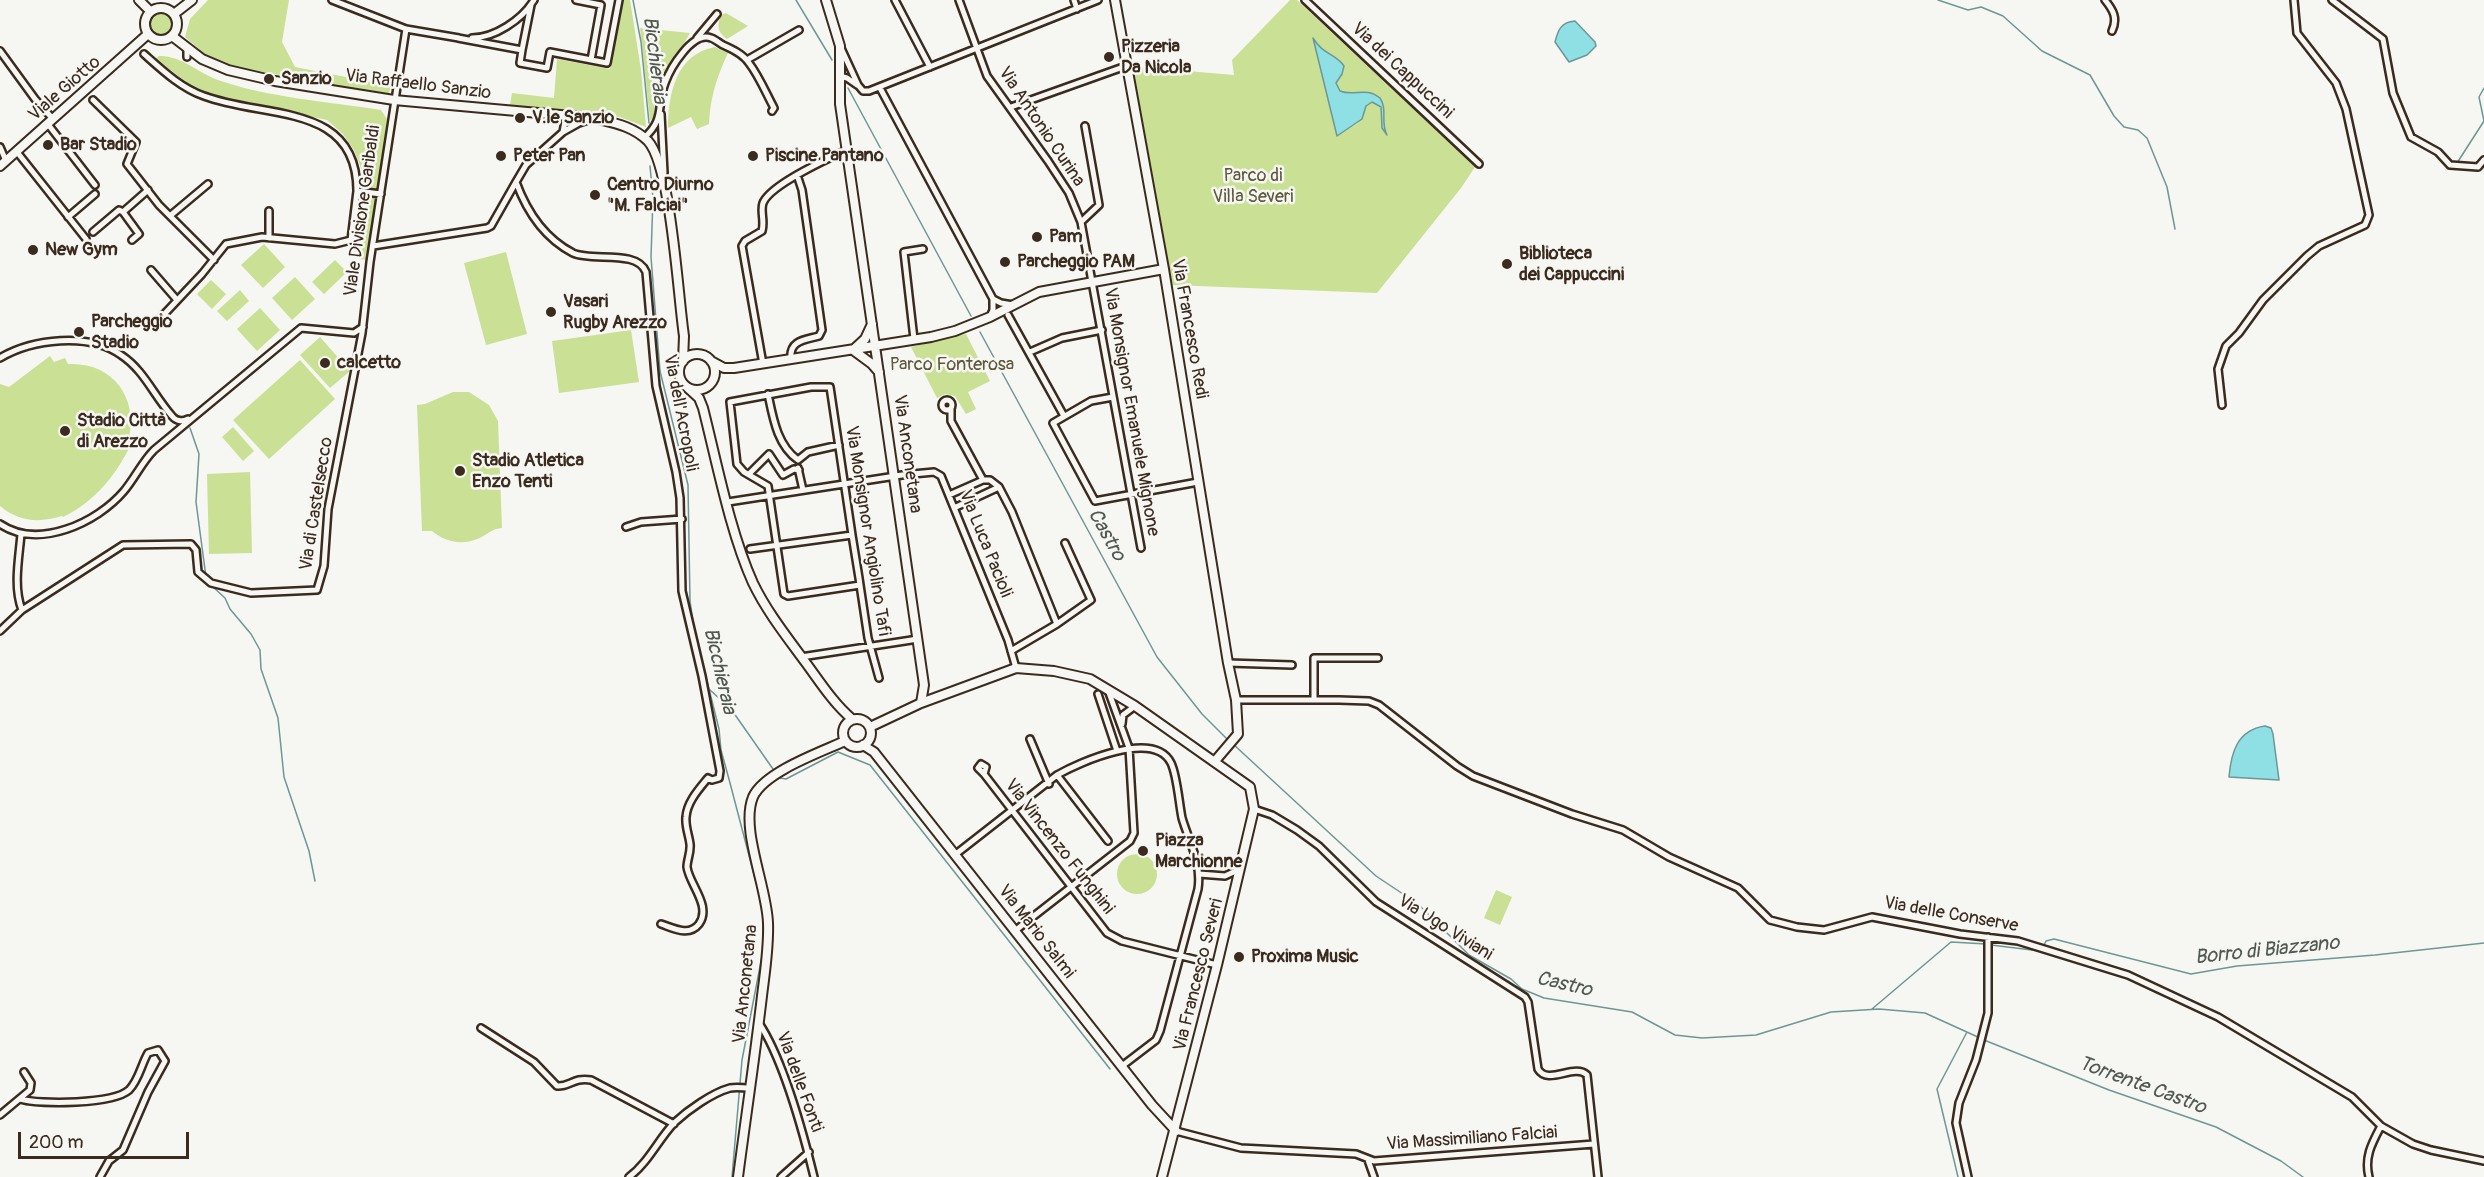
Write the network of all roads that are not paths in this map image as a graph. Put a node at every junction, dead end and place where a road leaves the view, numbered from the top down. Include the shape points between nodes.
1 (139, 0) edge
2 (192, 0) edge
3 (332, 0) edge
4 (576, 0) edge
5 (619, 0) edge
6 (826, 0) edge
7 (895, 0) edge
8 (959, 0) edge
9 (1074, 0) edge
10 (1098, 0) edge
11 (1115, 0) edge
12 (1305, 0) edge
13 (2105, 0) edge
14 (2294, 0) edge
15 (2332, 0) edge
16 (532, 2) edge
17 (1077, 9) junction
18 (150, 11) junction
19 (174, 14) junction
20 (717, 14) dead end
21 (406, 29) junction
22 (799, 30) dead end
23 (2112, 30) dead end
24 (148, 34) junction
25 (172, 36) junction
26 (458, 38) junction
27 (696, 39) junction
28 (840, 46) junction
29 (187, 48) junction
30 (977, 49) junction
31 (522, 50) junction
32 (0, 51) edge
33 (144, 54) dead end
34 (187, 57) dead end
35 (591, 60) junction
36 (747, 60) junction
37 (1126, 66) junction
38 (930, 68) junction
39 (839, 76) junction
40 (858, 86) junction
41 (880, 88) junction
42 (93, 100) dead end
43 (394, 100) junction
44 (1011, 107) junction
45 (660, 109) junction
46 (772, 111) dead end
47 (566, 116) junction
48 (594, 118) junction
49 (49, 121) junction
50 (1084, 126) dead end
51 (563, 132) junction
52 (663, 134) junction
53 (646, 140) junction
54 (0, 147) edge
55 (847, 150) junction
56 (17, 152) junction
57 (2484, 160) edge
58 (1479, 164) dead end
59 (2, 165) edge
60 (798, 175) junction
61 (664, 180) junction
62 (516, 183) junction
63 (208, 184) dead end
64 (94, 185) dead end
65 (148, 190) junction
66 (357, 191) junction
67 (381, 194) junction
68 (95, 195) dead end
69 (269, 211) dead end
70 (123, 212) junction
71 (171, 215) junction
72 (68, 218) junction
73 (1081, 222) junction
74 (93, 232) dead end
75 (269, 238) junction
76 (86, 239) dead end
77 (132, 240) dead end
78 (373, 246) junction
79 (923, 249) dead end
80 (214, 260) junction
81 (1164, 269) junction
82 (151, 270) dead end
83 (1092, 281) junction
84 (993, 299) junction
85 (177, 300) junction
86 (1013, 304) junction
87 (1006, 312) junction
88 (990, 317) junction
89 (872, 323) junction
90 (155, 324) dead end
91 (362, 330) junction
92 (1102, 330) junction
93 (354, 333) junction
94 (684, 336) junction
95 (914, 339) junction
96 (360, 344) junction
97 (876, 347) junction
98 (853, 350) junction
99 (1030, 352) junction
100 (694, 355) junction
101 (0, 358) edge
102 (791, 359) junction
103 (683, 361) junction
104 (711, 361) junction
105 (763, 364) junction
106 (734, 368) junction
107 (880, 374) junction
108 (711, 382) junction
109 (688, 388) junction
110 (768, 394) junction
111 (1113, 397) junction
112 (2222, 405) dead end
113 (703, 408) junction
114 (196, 416) junction
115 (1064, 416) junction
116 (951, 421) junction
117 (838, 445) junction
118 (798, 460) junction
119 (799, 470) junction
120 (749, 474) junction
121 (895, 476) junction
122 (983, 480) junction
123 (1198, 483) junction
124 (844, 484) junction
125 (999, 487) junction
126 (803, 490) junction
127 (770, 495) junction
128 (950, 495) junction
129 (1132, 495) junction
130 (728, 502) junction
131 (954, 508) junction
132 (682, 519) junction
133 (0, 524) edge
134 (627, 527) dead end
135 (21, 534) junction
136 (852, 535) junction
137 (1065, 543) dead end
138 (777, 546) junction
139 (1141, 548) dead end
140 (750, 549) dead end
141 (860, 585) junction
142 (22, 610) junction
143 (1057, 624) junction
144 (0, 631) edge
145 (918, 639) junction
146 (869, 646) junction
147 (1011, 651) junction
148 (801, 657) junction
149 (1378, 658) dead end
150 (1228, 663) junction
151 (1292, 665) dead end
152 (1016, 668) junction
153 (879, 678) dead end
154 (1108, 689) junction
155 (1098, 694) dead end
156 (1124, 699) junction
157 (1236, 700) junction
158 (1314, 700) junction
159 (921, 704) junction
160 (1135, 706) junction
161 (1115, 709) junction
162 (1126, 712) junction
163 (849, 721) junction
164 (1122, 726) junction
165 (870, 727) junction
166 (870, 737) junction
167 (1030, 739) dead end
168 (845, 741) junction
169 (864, 745) junction
170 (1129, 748) junction
171 (1117, 751) junction
172 (874, 752) junction
173 (1215, 761) junction
174 (984, 774) dead end
175 (1057, 776) junction
176 (1049, 784) junction
177 (1254, 809) junction
178 (1012, 811) junction
179 (1108, 841) dead end
180 (956, 854) junction
181 (1240, 869) junction
182 (1199, 874) junction
183 (1071, 887) junction
184 (661, 924) dead end
185 (1016, 930) junction
186 (1988, 942) junction
187 (1180, 956) junction
188 (1217, 965) junction
189 (759, 1023) junction
190 (481, 1028) dead end
191 (1122, 1066) junction
192 (24, 1072) dead end
193 (747, 1088) junction
194 (20, 1099) junction
195 (0, 1115) edge
196 (674, 1124) junction
197 (2381, 1126) junction
198 (1176, 1131) junction
199 (1594, 1144) junction
200 (809, 1152) junction
201 (1368, 1160) junction
202 (2484, 1161) edge
203 (100, 1177) edge
204 (629, 1177) edge
205 (738, 1177) edge
206 (781, 1177) edge
207 (814, 1177) edge
208 (1162, 1177) edge
209 (1374, 1177) edge
210 (1598, 1177) edge
211 (1968, 1177) edge
212 (2369, 1177) edge

1 - 18 main road
2 - 19 main road
3 - 21 street
4 - 35 street via 601,5
5 - 35 street via 608,63
6 - 28 main road, Via Anconetana
7 - 38 street
8 - 30 street, Via Antonio Curina
9 - 17 street
10 - 17 street
11 - 37 main road, Via Francesco Redi
12 - 58 street, Via dei Cappuccini
13 - 23 street via 2115,17
14 - 112 street via 2296,33 2336,83 2346,109 2369,215 2365,225 2319,246 2307,256 2263,300 2226,346 2218,369
15 - 57 street via 2383,39 2393,93 2411,137 2438,152 2450,165 2478,168
16 - 26 street via 501,29 480,38
16 - 31 street
17 - 30 street
18 - 19 main road via 163,7
18 - 24 main road via 145,20
19 - 25 main road via 178,23
20 - 27 street
21 - 26 street
21 - 43 street, Viale Divisione Garibaldi
22 - 36 street
24 - 25 main road via 157,40
24 - 49 main road, Viale Giotto
25 - 29 main road, Via Raffaello Sanzio
26 - 31 street
27 - 36 street via 710,38
27 - 45 street via 665,82
28 - 39 main road, Via Anconetana
28 - 40 street
29 - 34 street
29 - 43 main road, Via Raffaello Sanzio via 228,70
30 - 38 street
30 - 44 street, Via Antonio Curina via 987,76
31 - 35 street via 520,63 547,68 550,52
32 - 49 street
33 - 66 street via 180,84 203,96 322,124 348,150 355,164
36 - 46 street via 774,108
37 - 44 street
37 - 81 main road, Via Francesco Redi
38 - 41 street
39 - 40 street
39 - 55 main road, Via Anconetana
40 - 41 street via 863,91
41 - 84 street
42 - 65 street via 136,142 127,164
43 - 47 main road, Via Raffaello Sanzio
43 - 67 street, Viale Divisione Garibaldi
44 - 73 street, Via Antonio Curina via 1069,193
45 - 52 street
45 - 53 street
47 - 48 main road, Via Raffaello Sanzio
47 - 51 street
48 - 51 street
48 - 53 main road, Via Raffaello Sanzio via 622,124
49 - 56 main road, Viale Giotto
49 - 64 street
50 - 73 street, Via Antonio Curina via 1099,205
51 - 62 street via 526,165
52 - 53 street
52 - 61 street
53 - 61 main road via 660,163
54 - 59 street
55 - 60 street
55 - 89 main road, Via Anconetana
56 - 59 main road, Viale Giotto
56 - 72 street
60 - 102 street via 822,330 819,336 795,344
60 - 105 street via 768,195 762,205 762,231 742,246
61 - 94 main road
62 - 78 street via 491,226 482,230
62 - 132 street, Via dell'Acropoli via 525,208 547,234 575,254 634,260 644,268 656,386 676,471
63 - 71 street
65 - 70 street
65 - 71 street
66 - 67 street
66 - 75 street via 351,240 335,244
67 - 78 street, Viale Divisione Garibaldi
68 - 72 street
69 - 75 street
70 - 74 street via 119,210
70 - 77 street via 140,234
71 - 80 street
72 - 76 street
73 - 83 street, Via Antonio Curina
75 - 80 street via 226,244
78 - 91 street, Viale Divisione Garibaldi
79 - 95 street via 904,252
80 - 85 street
81 - 83 main road
81 - 123 main road, Via Francesco Redi
82 - 85 street
83 - 86 main road via 1039,292
83 - 92 street, Via Monsignor Emanuele Mignone
84 - 86 street
84 - 88 street
85 - 90 street
86 - 87 main road
87 - 88 main road
87 - 99 street
88 - 95 main road via 955,331
89 - 97 main road, Via Anconetana
89 - 98 main road via 865,339
91 - 93 street
91 - 96 street, Via di Castelsecco
92 - 99 street via 1062,338
92 - 111 street, Via Monsignor Emanuele Mignone
93 - 96 street
93 - 114 street via 301,328
94 - 100 main road
94 - 103 main road
95 - 97 main road
96 - 142 street, Via di Castelsecco via 328,509 324,566 317,590 241,591 204,578 198,572 196,550 191,544 123,545
97 - 98 main road
97 - 107 main road, Via Anconetana
98 - 102 main road
98 - 107 main road
99 - 115 street
100 - 103 main road
100 - 104 main road
101 - 114 street via 36,344 75,342 104,346 144,376 173,418 184,421
102 - 105 main road
103 - 109 main road via 680,375
104 - 106 main road
104 - 108 main road
105 - 106 main road
106 - 108 main road
107 - 121 main road, Via Anconetana
108 - 109 main road via 700,390
108 - 113 main road
109 - 113 main road
110 - 117 street, Via Monsignor Angiolino Tafi via 830,387
110 - 118 street via 782,441 788,453
110 - 120 street via 732,400 729,404 737,464
111 - 115 street via 1091,401
111 - 129 street, Via Monsignor Emanuele Mignone
113 - 130 main road
114 - 135 street via 146,458 123,492 100,513 57,531
115 - 129 street via 1053,423 1095,501
116 - 116 street via 944,409 951,409
116 - 122 street
117 - 118 street via 808,452
117 - 124 street, Via Monsignor Angiolino Tafi
118 - 119 street
119 - 120 street via 783,475 769,454
119 - 126 street
120 - 127 street via 766,484
121 - 124 street
121 - 128 street, Via Luca Pacioli via 934,472 941,476
121 - 145 main road, Via Anconetana
122 - 125 street
122 - 128 street
123 - 129 street
123 - 150 main road, Via Francesco Redi
124 - 126 street
124 - 136 street, Via Monsignor Angiolino Tafi
125 - 131 street
125 - 143 street
126 - 127 street
127 - 130 street
127 - 138 street
128 - 131 street, Via Luca Pacioli
129 - 139 street, Via Monsignor Emanuele Mignone
130 - 148 main road via 753,584
131 - 147 street, Via Luca Pacioli
132 - 134 street
132 - 184 street, Via dell'Acropoli via 682,591 720,771 719,778 708,778 690,802 686,815 691,845 687,867 701,904 700,922 689,931
133 - 135 street
135 - 142 street via 17,589
136 - 138 street
136 - 141 street, Via Monsignor Angiolino Tafi
137 - 143 street via 1091,600
138 - 140 street
138 - 141 street via 786,595
141 - 146 street, Via Monsignor Angiolino Tafi
142 - 144 street, Via di Castelsecco
143 - 147 street
145 - 146 street
145 - 159 main road, Via Anconetana via 924,685
146 - 148 street
146 - 153 street, Via Monsignor Angiolino Tafi
147 - 152 street, Via Luca Pacioli
148 - 163 main road
149 - 158 street via 1314,658
150 - 151 street
150 - 157 main road, Via Francesco Redi
152 - 154 main road via 1090,679
152 - 159 main road
154 - 156 main road
154 - 161 street
155 - 171 street
156 - 160 main road
156 - 161 street
156 - 162 street
157 - 158 street, Via delle Conserve
157 - 173 main road, Via Francesco Redi via 1238,734
158 - 186 street, Via delle Conserve via 1369,701 1379,705 1473,776 1623,830 1669,857 1738,888 1770,920 1824,930 1872,917
159 - 165 main road
160 - 162 street
160 - 173 main road
161 - 164 street
162 - 164 street
163 - 165 main road via 864,721
163 - 168 main road via 843,732
164 - 170 street
165 - 166 main road
166 - 169 main road
166 - 172 main road, Via Mario Salmi
167 - 176 street
168 - 169 main road via 852,746
168 - 189 main road, Via Anconetana via 777,774 753,796 750,830 764,892 769,938
169 - 172 main road, Via Mario Salmi
170 - 171 street
170 - 182 street via 1162,753 1171,764
170 - 183 street via 1134,833 1130,841
171 - 175 street
172 - 180 main road, Via Mario Salmi
173 - 177 main road via 1250,786
174 - 178 street, Via Vincenzo Funghini
175 - 176 street
175 - 179 street
176 - 178 street
177 - 181 main road, Via Francesco Severi
177 - 199 street, Via Ugo Viviani via 1297,830 1376,902 1525,997 1540,1073 1548,1076 1583,1071 1587,1075
178 - 180 street
178 - 183 street, Via Vincenzo Funghini
180 - 185 main road, Via Mario Salmi
181 - 182 street via 1225,876
181 - 188 main road, Via Francesco Severi
182 - 187 street
183 - 185 street
183 - 187 street, Via Vincenzo Funghini via 1112,936
185 - 191 main road, Via Mario Salmi
186 - 197 street, Via delle Conserve via 2018,940 2128,975 2170,993 2352,1097
186 - 211 street via 1988,1013 1956,1123
187 - 188 street, Via Vincenzo Funghini
187 - 191 street via 1156,1040
188 - 198 main road, Via Francesco Severi
189 - 193 main road, Via Anconetana
189 - 200 street, Via delle Fonti via 773,1048
190 - 196 street via 534,1062 557,1086 579,1078 591,1080
191 - 198 main road, Via Mario Salmi
192 - 194 street via 31,1083 30,1090
193 - 196 street via 733,1088 714,1096
193 - 205 main road, Via Anconetana
194 - 195 street
194 - 203 street via 42,1103 116,1098 130,1089 148,1053 161,1052 165,1060 123,1150 108,1161
196 - 204 street
197 - 202 street, Via delle Conserve via 2413,1144
197 - 212 street via 2368,1150
198 - 201 street, Via Massimiliano Falciai via 1241,1148 1356,1154
198 - 208 main road, Via Francesco Severi
199 - 201 street, Via Massimiliano Falciai
199 - 210 street
200 - 206 street, Via delle Fonti
200 - 207 street, Via delle Fonti
201 - 209 street

